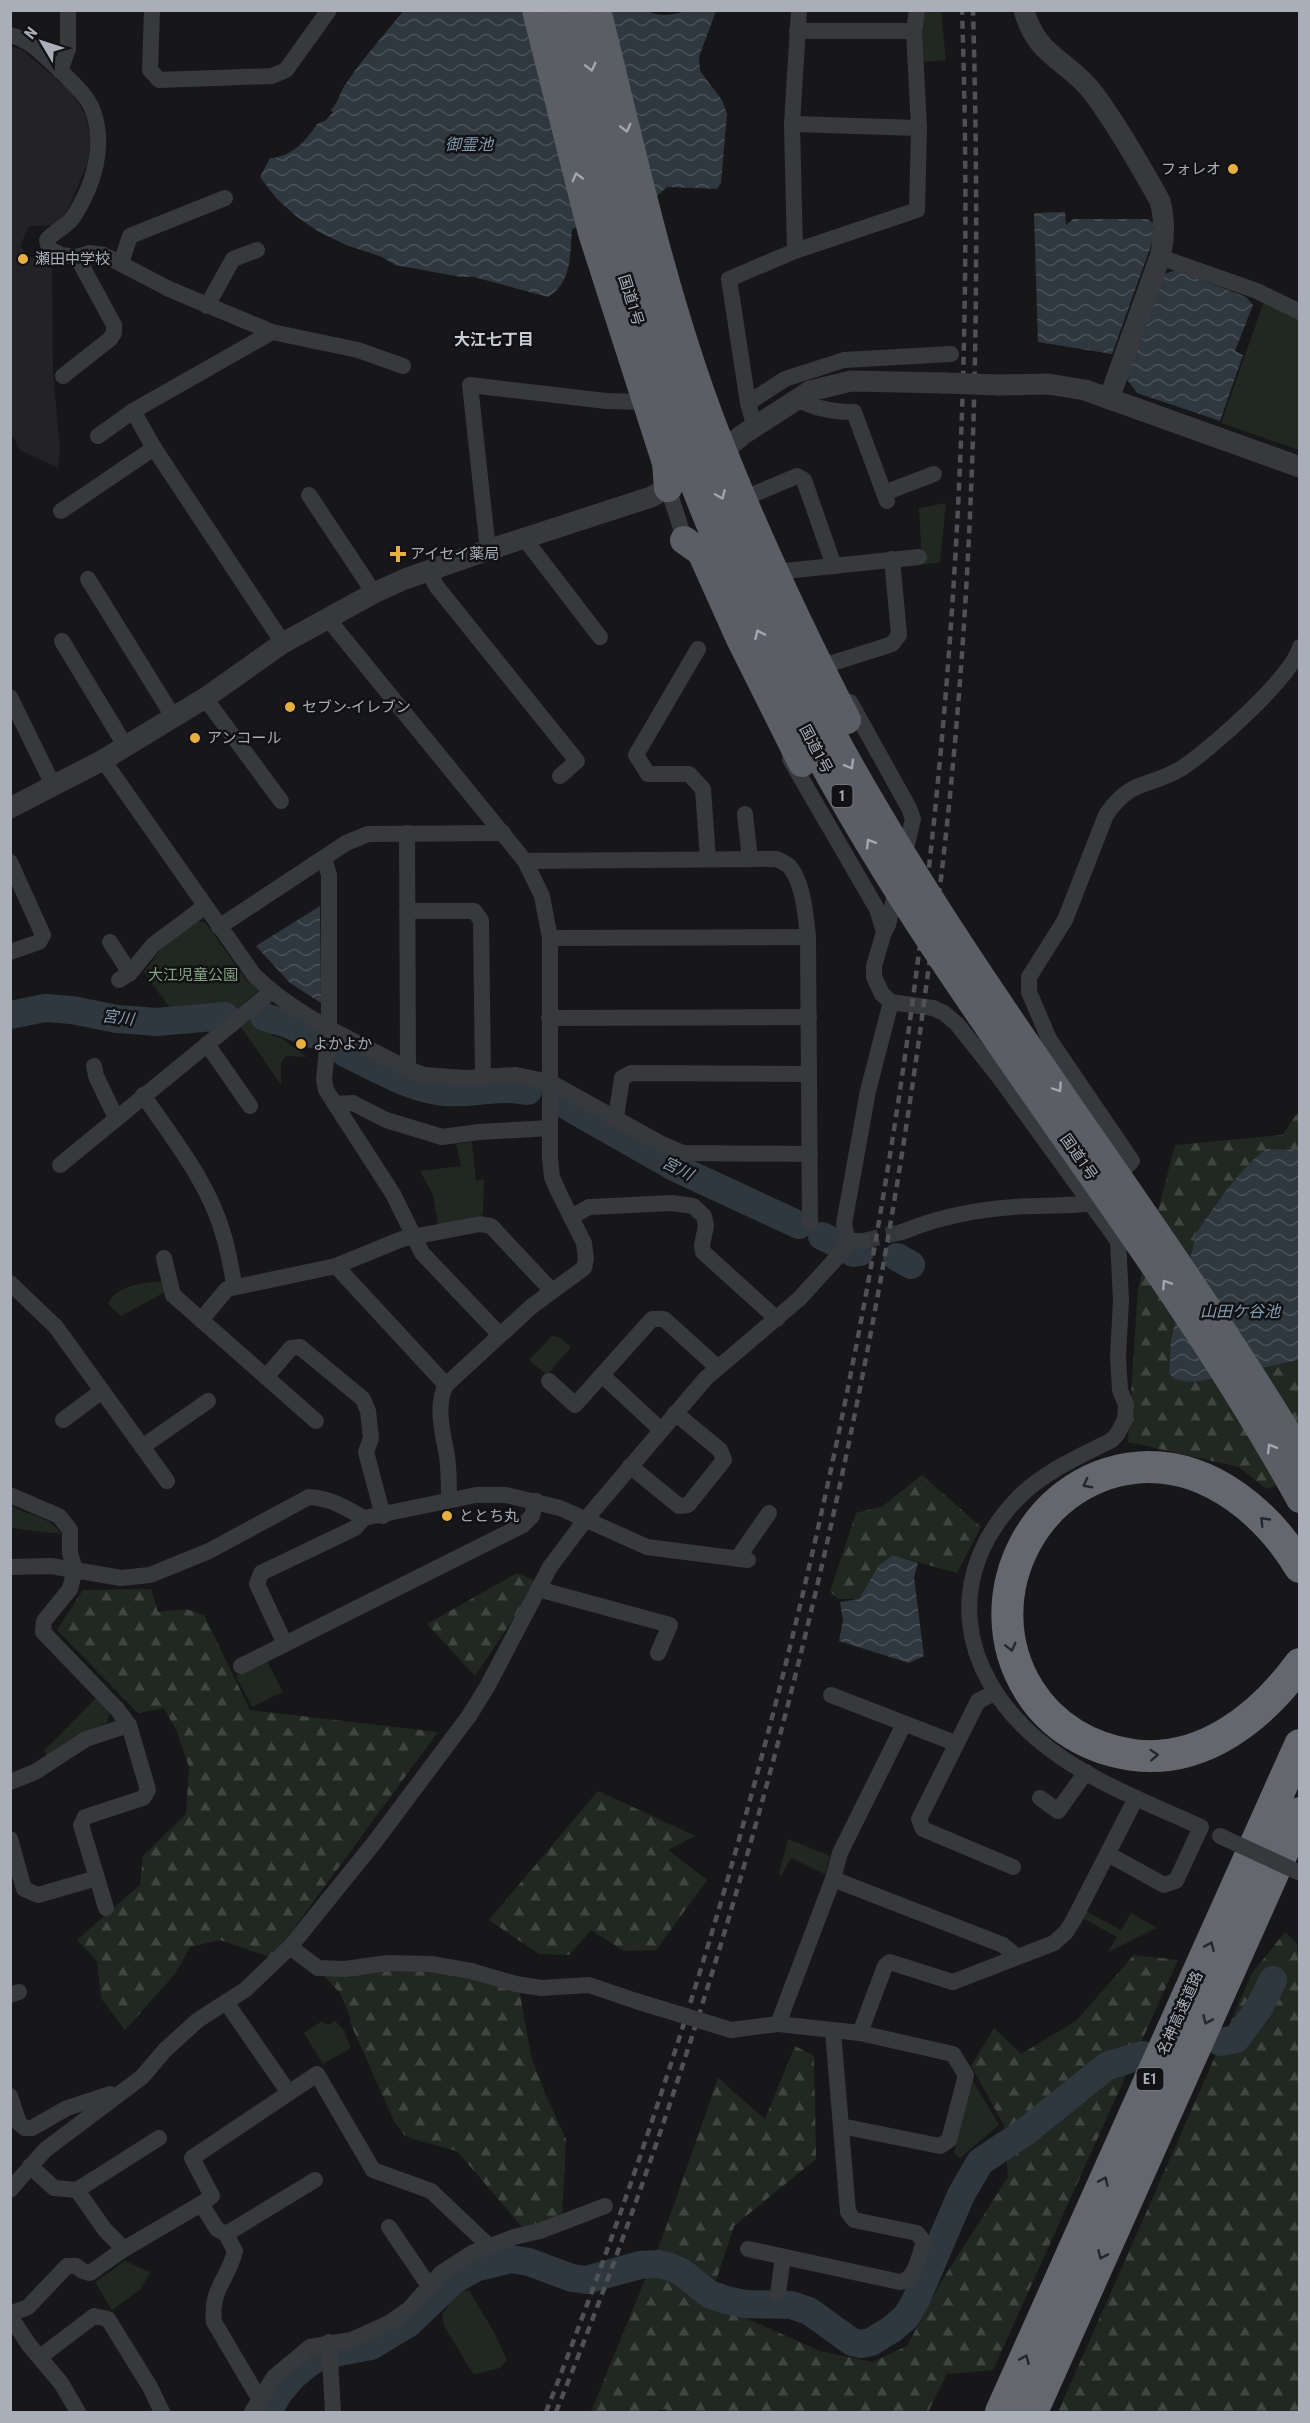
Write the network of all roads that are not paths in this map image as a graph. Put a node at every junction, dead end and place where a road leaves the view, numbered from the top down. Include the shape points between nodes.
1 (68, 10) edge
2 (152, 10) edge
3 (329, 10) edge
4 (536, 10) edge
5 (556, 10) edge
6 (578, 10) edge
7 (597, 10) edge
8 (799, 10) edge
9 (917, 10) edge
10 (1024, 10) edge
11 (797, 31) junction
12 (914, 31) junction
13 (10, 35) edge
14 (60, 71) junction
15 (792, 124) junction
16 (919, 128) junction
17 (225, 198) dead end
18 (257, 250) dead end
19 (795, 251) junction
20 (77, 257) junction
21 (1160, 257) junction
22 (121, 262) junction
23 (207, 306) junction
24 (1299, 312) edge
25 (272, 332) junction
26 (951, 354) dead end
27 (403, 366) dead end
28 (63, 376) dead end
29 (797, 399) junction
30 (1109, 399) junction
31 (645, 402) junction
32 (748, 403) junction
33 (133, 411) junction
34 (755, 428) junction
35 (98, 436) dead end
36 (154, 448) junction
37 (726, 457) junction
38 (1299, 466) edge
39 (934, 474) dead end
40 (668, 488) junction
41 (309, 495) dead end
42 (752, 495) junction
43 (61, 511) dead end
44 (524, 538) junction
45 (684, 540) junction
46 (488, 550) junction
47 (919, 557) dead end
48 (892, 559) junction
49 (834, 566) junction
50 (428, 571) junction
51 (785, 571) junction
52 (88, 579) dead end
53 (374, 593) junction
54 (328, 619) junction
55 (600, 637) dead end
56 (62, 641) dead end
57 (283, 643) junction
58 (1299, 647) edge
59 (698, 649) dead end
60 (829, 664) junction
61 (10, 697) edge
62 (205, 698) junction
63 (174, 718) junction
64 (126, 747) junction
65 (104, 760) junction
66 (560, 776) dead end
67 (54, 787) junction
68 (281, 801) dead end
69 (10, 808) edge
70 (745, 814) dead end
71 (407, 833) junction
72 (503, 833) junction
73 (324, 858) junction
74 (708, 859) junction
75 (750, 859) junction
76 (525, 861) junction
77 (10, 862) edge
78 (204, 907) junction
79 (407, 911) junction
80 (219, 927) junction
81 (884, 932) junction
82 (808, 937) junction
83 (550, 938) junction
84 (110, 942) dead end
85 (10, 952) edge
86 (271, 992) junction
87 (891, 1002) junction
88 (809, 1017) junction
89 (549, 1018) junction
90 (329, 1028) junction
91 (1037, 1040) junction
92 (207, 1044) junction
93 (94, 1066) dead end
94 (408, 1069) junction
95 (809, 1074) junction
96 (483, 1077) junction
97 (999, 1077) junction
98 (550, 1082) junction
99 (1030, 1088) junction
100 (143, 1095) junction
101 (335, 1104) junction
102 (250, 1106) dead end
103 (616, 1117) junction
104 (116, 1118) junction
105 (550, 1128) junction
106 (810, 1154) junction
107 (60, 1165) dead end
108 (1091, 1203) junction
109 (571, 1217) junction
110 (810, 1223) dead end
111 (902, 1232) tunnel mouth
112 (414, 1237) junction
113 (164, 1258) dead end
114 (336, 1266) junction
115 (10, 1283) edge
116 (235, 1287) junction
117 (552, 1291) junction
118 (777, 1318) junction
119 (201, 1320) junction
120 (500, 1335) junction
121 (717, 1367) junction
122 (602, 1375) junction
123 (266, 1377) junction
124 (549, 1381) dead end
125 (446, 1385) junction
126 (102, 1391) junction
127 (208, 1401) dead end
128 (675, 1413) junction
129 (63, 1420) dead end
130 (316, 1421) dead end
131 (661, 1430) junction
132 (142, 1447) junction
133 (1299, 1454) edge
134 (630, 1466) junction
135 (167, 1481) dead end
136 (10, 1495) edge
137 (1299, 1499) edge
138 (449, 1500) junction
139 (536, 1501) junction
140 (769, 1513) dead end
141 (383, 1516) junction
142 (364, 1518) junction
143 (586, 1519) junction
144 (10, 1567) edge
145 (1299, 1567) edge
146 (75, 1569) junction
147 (538, 1589) junction
148 (285, 1644) junction
149 (658, 1653) dead end
150 (1299, 1664) edge
151 (241, 1666) dead end
152 (994, 1693) junction
153 (831, 1695) dead end
154 (904, 1724) junction
155 (129, 1725) junction
156 (955, 1743) junction
157 (1299, 1745) edge
158 (1086, 1772) junction
159 (10, 1782) edge
160 (1040, 1798) dead end
161 (1136, 1798) junction
162 (1299, 1813) edge
163 (1201, 1827) junction
164 (10, 1839) edge
165 (1108, 1854) junction
166 (1013, 1867) dead end
167 (1299, 1873) edge
168 (97, 1878) junction
169 (833, 1879) junction
170 (106, 1908) dead end
171 (290, 1947) junction
172 (1017, 1957) junction
173 (226, 2002) junction
174 (778, 2024) junction
175 (833, 2031) junction
176 (860, 2033) junction
177 (122, 2091) junction
178 (289, 2093) junction
179 (10, 2096) edge
180 (841, 2126) junction
181 (159, 2138) dead end
182 (30, 2166) junction
183 (315, 2180) dead end
184 (10, 2190) edge
185 (77, 2190) junction
186 (201, 2204) junction
187 (605, 2206) dead end
188 (389, 2228) dead end
189 (226, 2235) junction
190 (489, 2246) junction
191 (124, 2249) junction
192 (748, 2249) dead end
193 (783, 2257) junction
194 (429, 2286) junction
195 (778, 2293) dead end
196 (10, 2314) edge
197 (329, 2350) junction
198 (40, 2357) junction
199 (256, 2406) edge
200 (78, 2412) edge
201 (162, 2412) edge
202 (333, 2412) edge
203 (1001, 2412) edge
204 (1032, 2412) edge

1 - 14 street via 68,50
2 - 3 street via 150,70 159,80 272,76 286,70
31 -> 4 highway via 592,233
99 -> 5 highway, 国道1号 / 1, bridge via 861,828 777,674 729,569 654,375 610,225
6 -> 91 highway, 国道1号 / 1, bridge via 644,269 695,425 749,560 791,654 885,827 925,891
7 -> 37 highway via 678,320
8 - 11 street
9 - 12 street
10 - 21 street via 1031,33 1045,50 1093,93 1160,201 1165,239
11 - 12 street
11 - 15 street
12 - 16 street
13 - 14 street via 35,46
14 - 20 street via 81,91 93,111 98,133 94,174 84,197 64,228 53,232 47,240 49,249
15 - 16 street
15 - 19 street
16 - 19 street via 917,210
17 - 22 street via 130,236
18 - 23 street via 233,259
19 - 32 street via 729,279
20 - 22 street via 90,253
20 - 28 street via 114,325 114,333
21 - 24 street via 1257,291
21 - 30 street
22 - 23 street
23 - 25 street
25 - 27 street via 358,350
25 - 33 street
26 - 32 street via 844,360 785,379
29 - 30 street, bridge via 810,391 851,381 1064,386
29 - 34 street
29 - 39 street via 810,406 854,411 886,497
30 - 38 street
31 - 40 highway via 666,463
31 - 46 street via 470,385
32 - 34 street
33 - 35 street
33 - 36 street
34 - 37 street via 742,435
36 - 43 street
36 - 57 street
37 - 40 street
37 - 42 street via 742,471
37 - 91 highway, bridge via 777,578 846,720
40 - 44 street
40 - 45 street
41 - 53 street
42 - 49 street via 797,476 804,480
42 - 51 street
44 - 46 street
44 - 55 street
45 - 81 street via 771,726 877,909
45 - 99 highway, bridge via 701,552 802,763 862,868 937,980
46 - 50 street
47 - 48 street
48 - 49 street
48 - 60 street via 899,635 892,644
49 - 51 street
50 - 53 street
50 - 66 street via 578,761
51 - 60 street
52 - 63 street
53 - 54 street
54 - 57 street
54 - 72 street
56 - 64 street
57 - 62 street
58 - 91 street via 1287,670 1223,734 1181,768 1132,788 1116,800 1106,815 1065,920 1029,977
59 - 74 street via 674,676 636,755 648,774 689,774 704,789
60 - 81 street via 913,819
61 - 67 street
62 - 63 street
62 - 68 street
63 - 64 street
64 - 65 street
65 - 67 street
65 - 78 street
67 - 69 street
70 - 75 street
71 - 72 street
71 - 73 street via 368,834
71 - 79 street
72 - 76 street
73 - 80 street
73 - 90 street via 329,875
74 - 75 street
74 - 76 street
75 - 82 street via 776,859 789,866 806,909
76 - 83 street via 542,896
77 - 85 street via 43,935 39,942
78 - 80 street
78 - 84 street via 153,945 125,977
79 - 94 street
79 - 96 street via 474,911 481,920
80 - 86 street
81 - 87 street via 874,977
82 - 83 street
82 - 88 street
83 - 89 street
86 - 90 street
86 - 92 street
87 - 97 street via 944,1013
87 - 118 street via 868,1091 844,1224 855,1241
88 - 89 street
88 - 95 street
89 - 98 street
90 - 94 street
90 - 101 street via 324,1080
91 - 97 street
91 - 108 street via 1132,1161
91 -> 133 highway, 国道1号 / 1, bridge
92 - 100 street
92 - 102 street
93 - 104 street
94 - 96 street via 424,1075
95 - 103 street via 631,1073 622,1078
95 - 106 street
96 - 98 street via 516,1075
97 - 108 street
98 - 103 street
98 - 105 street
137 -> 99 highway, 国道1号 / 1, bridge via 1198,1331
100 - 104 street
100 - 116 street via 190,1163 212,1206 224,1235
101 - 105 street via 353,1103 386,1120 442,1137
101 - 112 street via 393,1194
103 - 106 street via 683,1153
104 - 107 street
105 - 109 street via 552,1177
106 - 110 street
108 - 111 street via 957,1215
108 - 152 street via 1118,1240 1118,1357 1125,1419 1112,1440 1047,1473 1020,1496 998,1521 982,1548 973,1575 969,1609 974,1647
109 - 117 street via 584,1243 584,1268
109 - 118 street via 589,1207 672,1203 693,1206 704,1216 703,1252
112 - 114 street
112 - 117 street via 480,1224 492,1226
112 - 120 street via 422,1253
113 - 119 street via 173,1295
114 - 116 street
114 - 125 street
115 - 126 street via 56,1327
116 - 119 street via 227,1289
117 - 120 street
118 - 121 street
119 - 123 street
120 - 125 street
121 - 122 street via 664,1319 652,1319
121 - 128 street
122 - 124 street via 575,1405
122 - 131 street
123 - 130 street
123 - 141 street via 291,1348 300,1347 363,1399 371,1437 366,1452
125 - 138 street via 441,1395 442,1437
126 - 129 street
126 - 132 street
127 - 132 street
128 - 131 street
128 - 134 street via 720,1450 724,1460 688,1504 679,1506
131 - 134 street
132 - 135 street
134 - 143 street
136 - 146 street via 59,1516 70,1530
138 - 139 street via 506,1495
138 - 141 street
139 - 143 street
139 - 148 street via 532,1516 523,1526
140 - 143 street via 742,1560 648,1547
141 - 142 street
142 - 146 street via 337,1503 309,1497 209,1551 150,1575 121,1578
142 - 148 street via 355,1528 261,1573 257,1584
143 - 147 street
144 - 146 street
145 -> 150 highway via 1267,1524 1225,1489 1186,1473 1137,1468 1112,1473 1085,1485 1045,1516 1016,1560 1006,1607 1015,1662 1023,1682 1042,1708 1079,1738 1122,1753 1165,1754 1221,1738 1269,1701
146 - 155 street via 70,1589 44,1621 43,1632
147 - 149 street via 670,1625
147 - 171 street via 469,1716
148 - 151 street
152 - 156 street via 978,1701
152 - 158 street via 1038,1740
153 - 154 street
154 - 156 street
154 - 169 street via 840,1853
155 - 159 street via 86,1739 35,1772
155 - 168 street via 148,1790 142,1798 85,1817 81,1825
156 - 166 street via 919,1819 923,1829
203 -> 157 highway, 名神高速道路 / E1
158 - 160 street via 1058,1811
158 - 161 street
161 - 163 street
161 - 165 street
162 -> 204 highway, 名神高速道路 / E1
163 - 165 street via 1176,1881 1164,1886
163 - 167 street, bridge
164 - 168 street via 24,1889 38,1895
165 - 172 street via 1066,1932 1054,1943
168 - 170 street
169 - 172 street via 1003,1945
169 - 174 street
171 - 173 street via 245,1990
171 - 174 street, bridge via 318,1968 431,1964 541,1988 589,1985 731,2030
172 - 176 street via 953,1982 890,1962 885,1966
173 - 177 street via 198,2020 142,2078
173 - 178 street
174 - 175 street
175 - 176 street
175 - 180 street
176 - 180 street via 953,2054 966,2075 949,2140 940,2146
177 - 179 street via 67,2108 32,2128 24,2128 20,2123
177 - 182 street
178 - 186 street via 192,2158 212,2196
178 - 190 street via 317,2074 373,2170 431,2191
180 - 193 street via 848,2212 854,2220 922,2237 924,2242 911,2277 900,2282
181 - 185 street
182 - 184 street
182 - 185 street via 54,2188
183 - 189 street
185 - 191 street via 105,2230
186 - 189 street via 217,2229
186 - 191 street
187 - 190 street via 548,2229
188 - 194 street
189 - 199 street via 235,2251 232,2266 215,2294 214,2322
190 - 194 street via 457,2261
191 - 196 street via 90,2272 67,2266 28,2307
192 - 193 street
193 - 195 street
194 - 197 street via 409,2309 389,2323
196 - 198 street
197 - 199 street via 310,2347 293,2358 274,2377
197 - 202 street
198 - 200 street
198 - 201 street via 94,2316 108,2319

